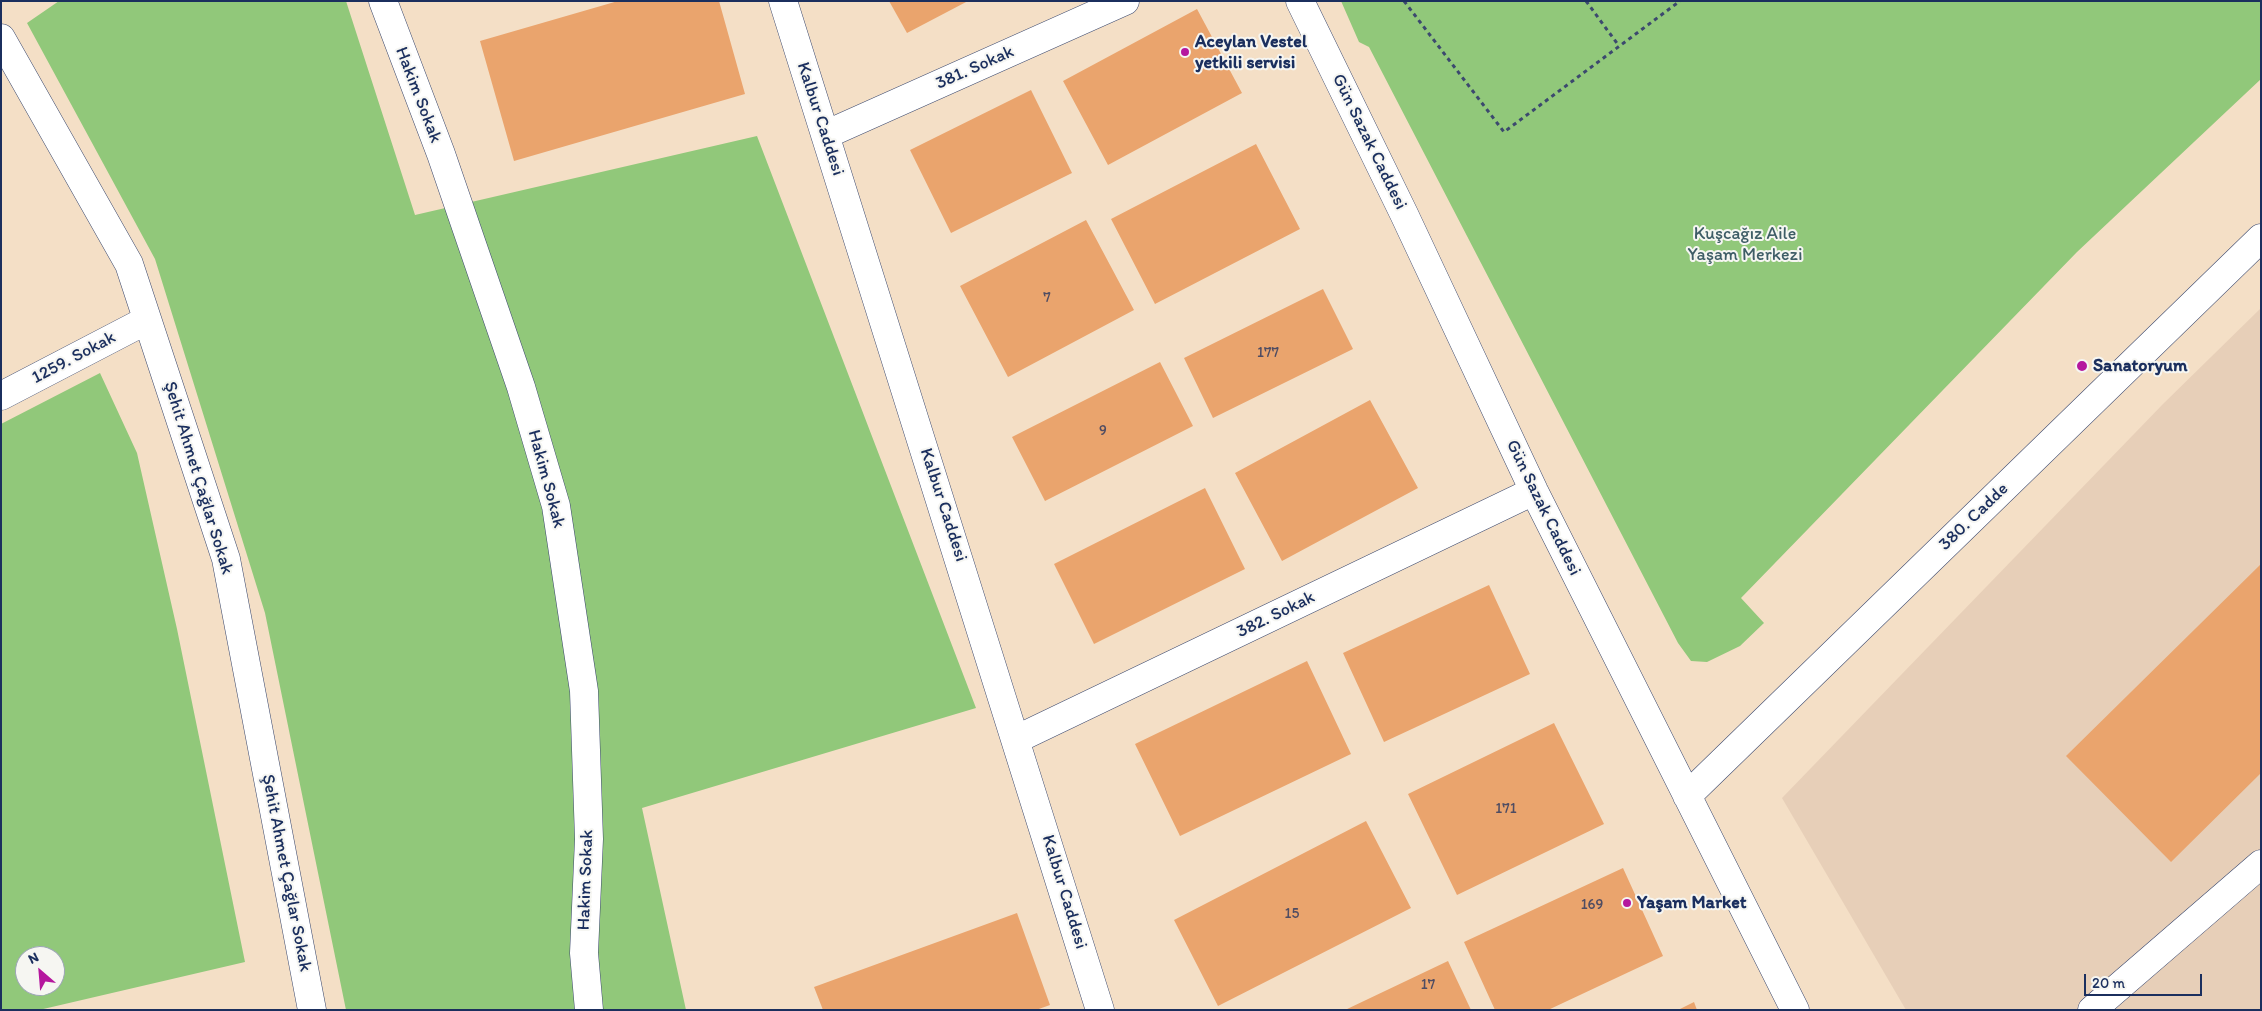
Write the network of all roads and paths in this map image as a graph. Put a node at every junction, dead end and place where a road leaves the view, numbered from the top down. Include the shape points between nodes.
1 (383, 1) edge
2 (783, 1) edge
3 (1125, 1) edge
4 (1300, 1) edge
5 (1404, 1) edge
6 (1586, 1) edge
7 (1680, 1) edge
8 (1, 38) edge
9 (1619, 46) junction
10 (825, 134) junction
11 (2261, 238) edge
12 (147, 320) junction
13 (1, 396) edge
14 (1534, 491) junction
15 (1017, 739) junction
16 (1687, 796) junction
17 (2261, 864) edge
18 (312, 1010) edge
19 (589, 1010) edge
20 (1100, 1010) edge
21 (1795, 1010) edge
22 (2092, 1010) edge

1 - 19 street, Hakim Sokak via 444,163 521,387 556,506 584,691 589,839 584,953
2 - 10 street, Kalbur Caddesi
3 - 10 street, 381. Sokak
4 - 14 street, Gün Sazak Caddesi
5 - 9 path via 1504,132
6 - 9 path
7 - 9 path
8 - 12 street, Şehit Ahmet Çağlar Sokak via 128,264
10 - 15 street, Kalbur Caddesi
11 - 16 street, 380. Cadde
12 - 13 street, 1259. Sokak
12 - 18 street, Şehit Ahmet Çağlar Sokak via 226,559
14 - 15 street, 382. Sokak
14 - 16 street, Gün Sazak Caddesi
15 - 20 street, Kalbur Caddesi
16 - 21 street, Gün Sazak Caddesi
17 - 22 street

